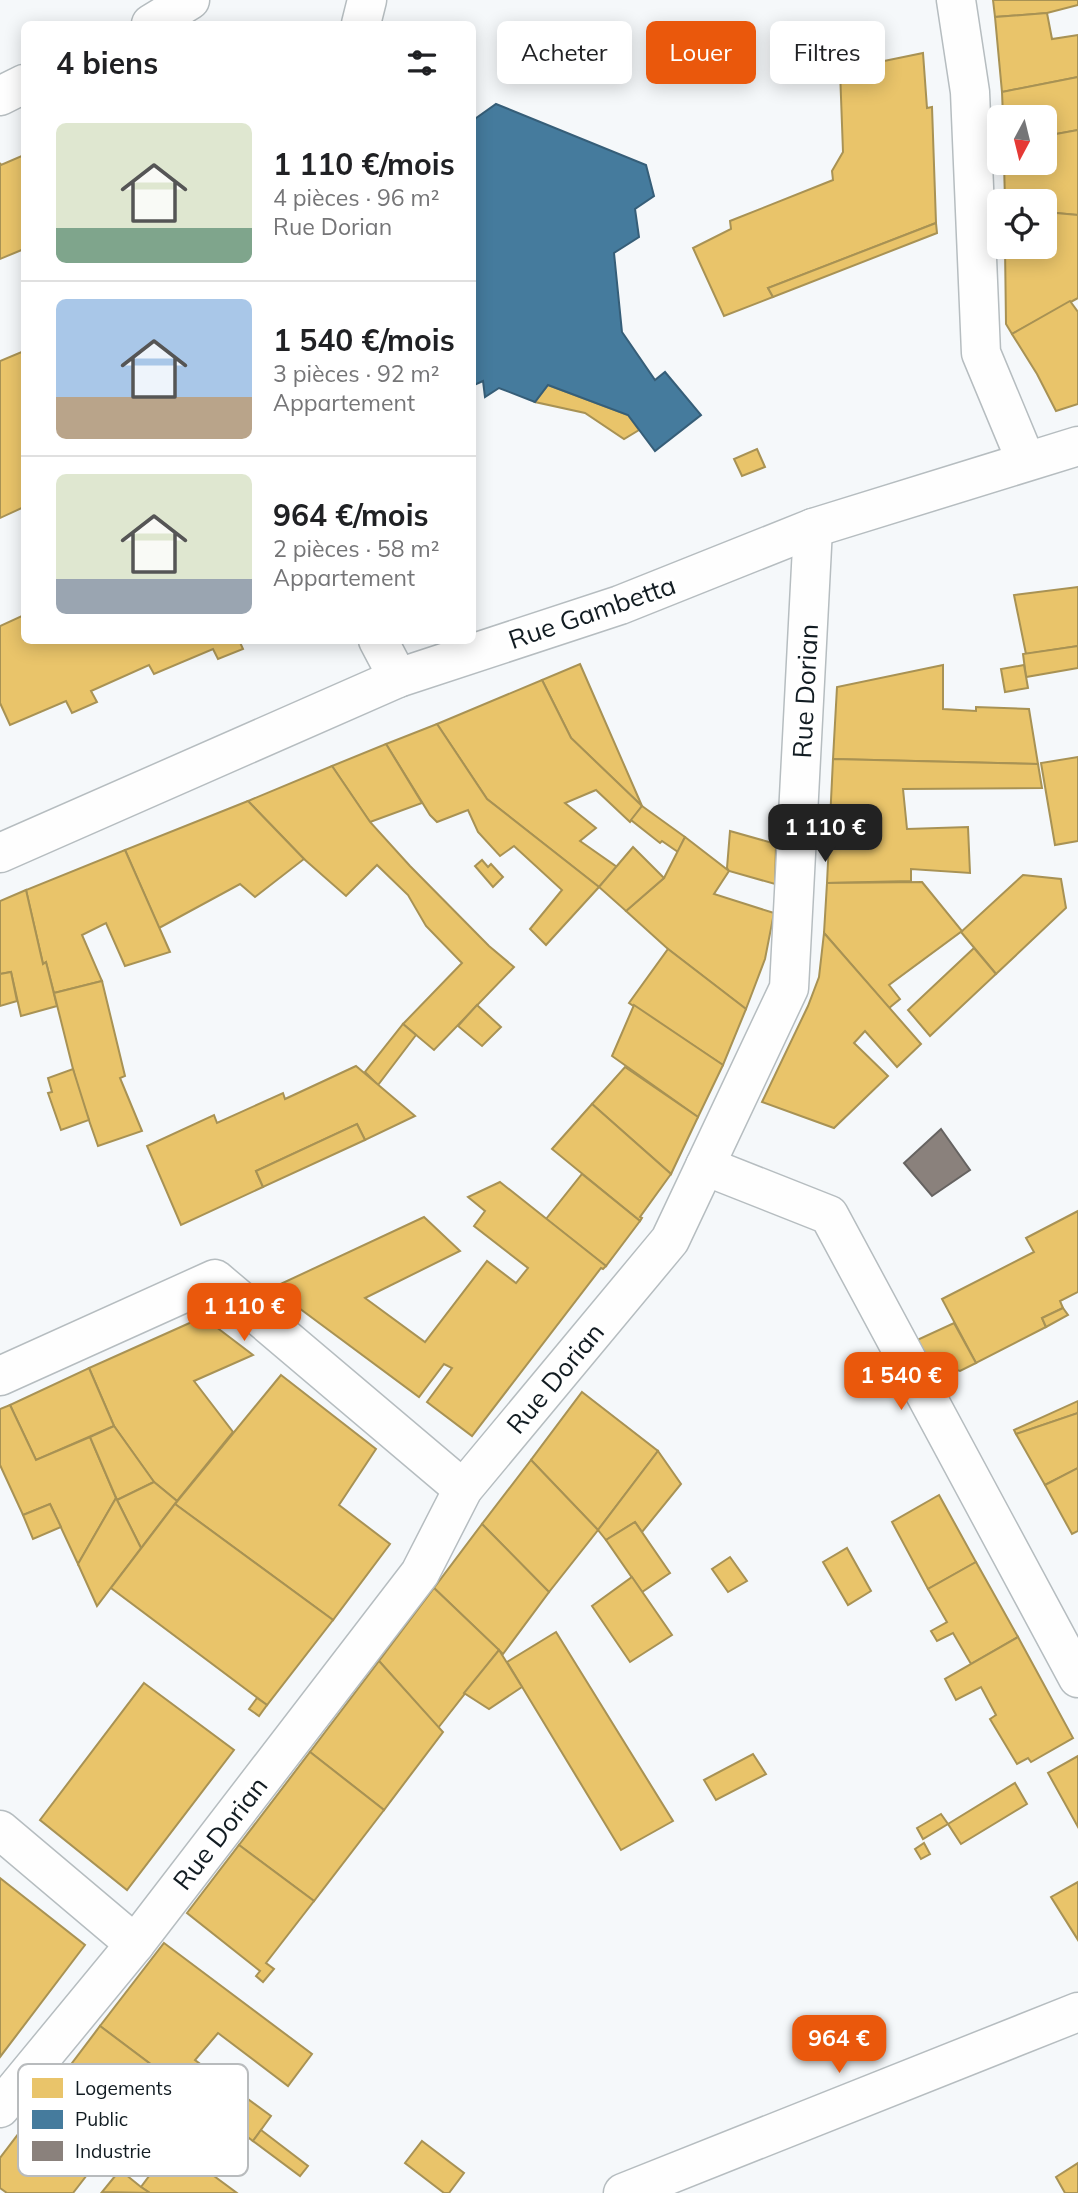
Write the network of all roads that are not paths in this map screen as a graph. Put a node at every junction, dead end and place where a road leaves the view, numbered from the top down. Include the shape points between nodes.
1 (190, 0) edge
2 (367, 0) edge
3 (956, 0) edge
4 (155, 21) edge
5 (362, 21) edge
6 (21, 86) edge
7 (0, 96) edge
8 (1078, 446) edge
9 (1026, 461) junction
10 (813, 528) junction
11 (380, 644) edge
12 (398, 678) junction
13 (0, 853) edge
14 (705, 1166) junction
15 (0, 1376) edge
16 (463, 1489) junction
17 (1078, 1678) edge
18 (0, 1830) edge
19 (135, 1944) junction
20 (1078, 2012) edge
21 (36, 2064) edge
22 (18, 2086) edge
23 (0, 2108) edge
24 (623, 2193) edge

1 - 4 street
2 - 5 street
3 - 9 street via 970,92 981,353
6 - 7 street
8 - 9 street, Rue Gambetta
9 - 10 street, Rue Gambetta
10 - 12 street, Rue Gambetta via 620,605
10 - 14 street, Rue Dorian via 789,988
11 - 12 street
12 - 13 street, Rue Gambetta
14 - 16 street, Rue Dorian via 670,1240
14 - 17 street via 829,1215
15 - 16 street via 215,1279
16 - 19 street, Rue Dorian via 420,1573
18 - 19 street
19 - 21 street, Rue Dorian
20 - 24 street
22 - 23 street, Rue Dorian

